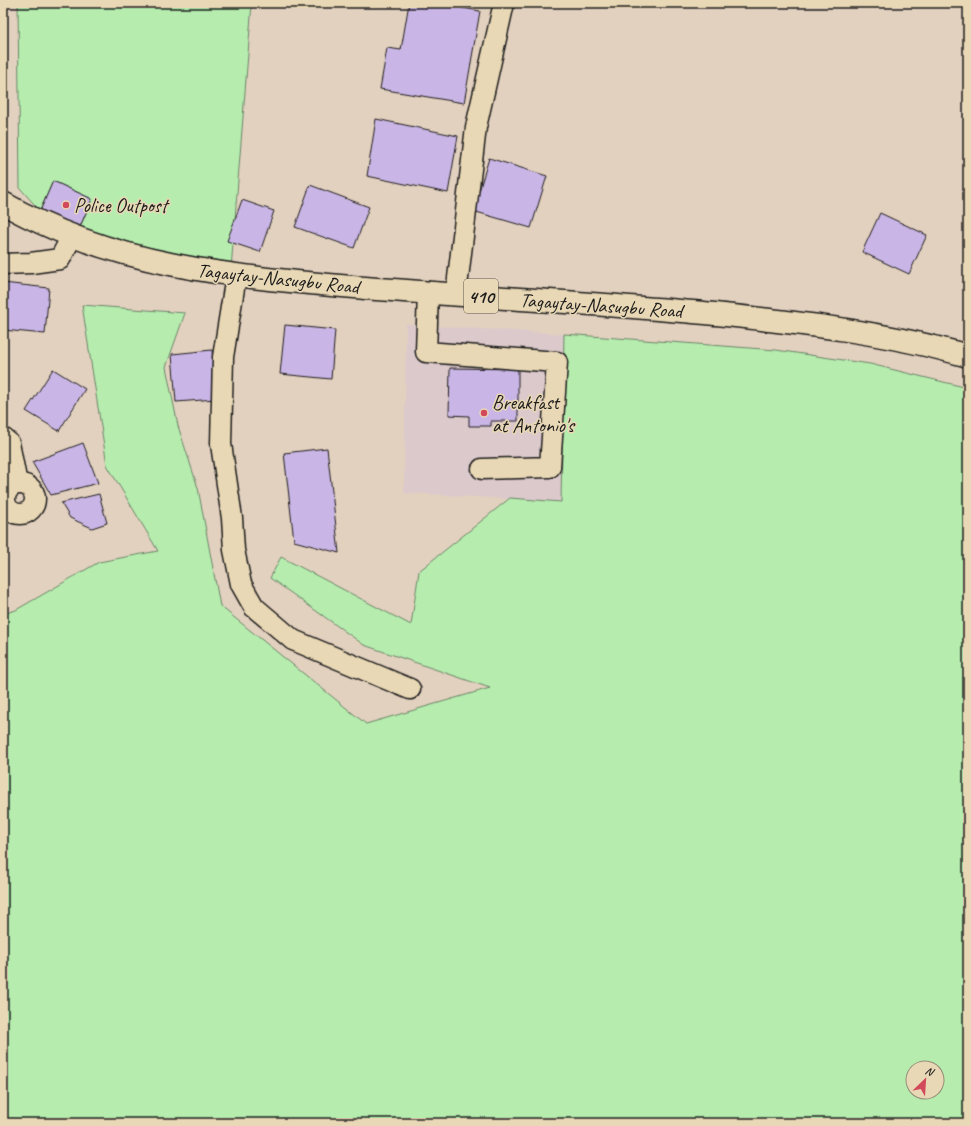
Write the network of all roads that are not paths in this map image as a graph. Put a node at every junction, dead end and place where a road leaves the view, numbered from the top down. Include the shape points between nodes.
1 (504, 3) edge
2 (3, 203) edge
3 (72, 236) junction
4 (3, 264) edge
5 (236, 276) junction
6 (428, 293) junction
7 (456, 295) junction
8 (968, 356) edge
9 (3, 438) edge
10 (482, 469) dead end
11 (17, 484) dead end
12 (410, 689) dead end

1 - 7 street via 476,128
2 - 3 main road, Tagaytay-Nasugbu Road / 410
3 - 4 street via 60,259
3 - 5 main road, Tagaytay-Nasugbu Road / 410 via 165,264
5 - 6 main road, Tagaytay-Nasugbu Road / 410
5 - 12 street via 223,357 221,444 234,550 241,584 254,607 293,640
6 - 7 main road, Tagaytay-Nasugbu Road / 410
6 - 10 street via 426,352 557,362 550,467
7 - 8 main road, Tagaytay-Nasugbu Road / 410 via 639,307 777,320 858,332
9 - 11 street via 9,443

